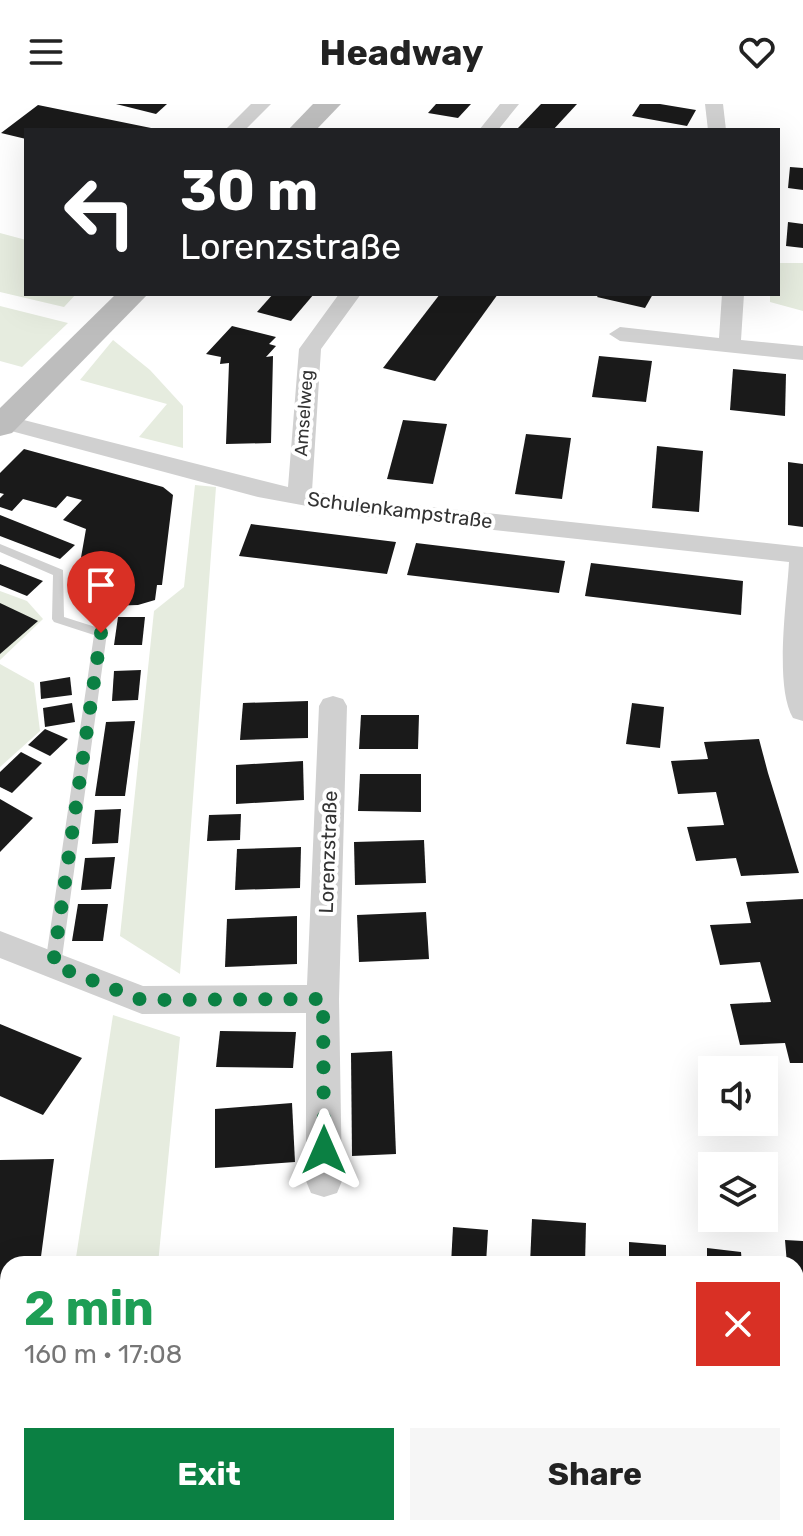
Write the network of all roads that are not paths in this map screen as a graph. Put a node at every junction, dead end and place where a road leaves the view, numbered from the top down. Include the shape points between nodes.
1 (262, 104) edge
2 (328, 104) edge
3 (510, 104) edge
4 (714, 104) edge
5 (236, 128) edge
6 (303, 128) edge
7 (490, 128) edge
8 (717, 128) edge
9 (131, 296) edge
10 (348, 296) edge
11 (733, 296) edge
12 (620, 334) dead end
13 (730, 345) junction
14 (803, 353) edge
15 (2, 424) edge
16 (299, 497) junction
17 (0, 548) edge
18 (802, 555) edge
19 (333, 706) dead end
20 (803, 711) edge
21 (0, 944) edge
22 (53, 965) junction
23 (323, 999) junction
24 (324, 1181) dead end

1 - 5 street
2 - 6 main road
3 - 7 street
4 - 8 street
9 - 15 main road
10 - 16 street, Amselweg via 310,349
11 - 13 street
12 - 13 street
13 - 14 street
15 - 16 street, Schulenkampstraße
16 - 18 street, Schulenkampstraße
17 - 22 lane via 59,573 58,619 101,633
18 - 20 street via 797,684
19 - 23 street, Lorenzstraße
21 - 22 street
22 - 23 street via 142,1000
23 - 24 street, Lorenzstraße

